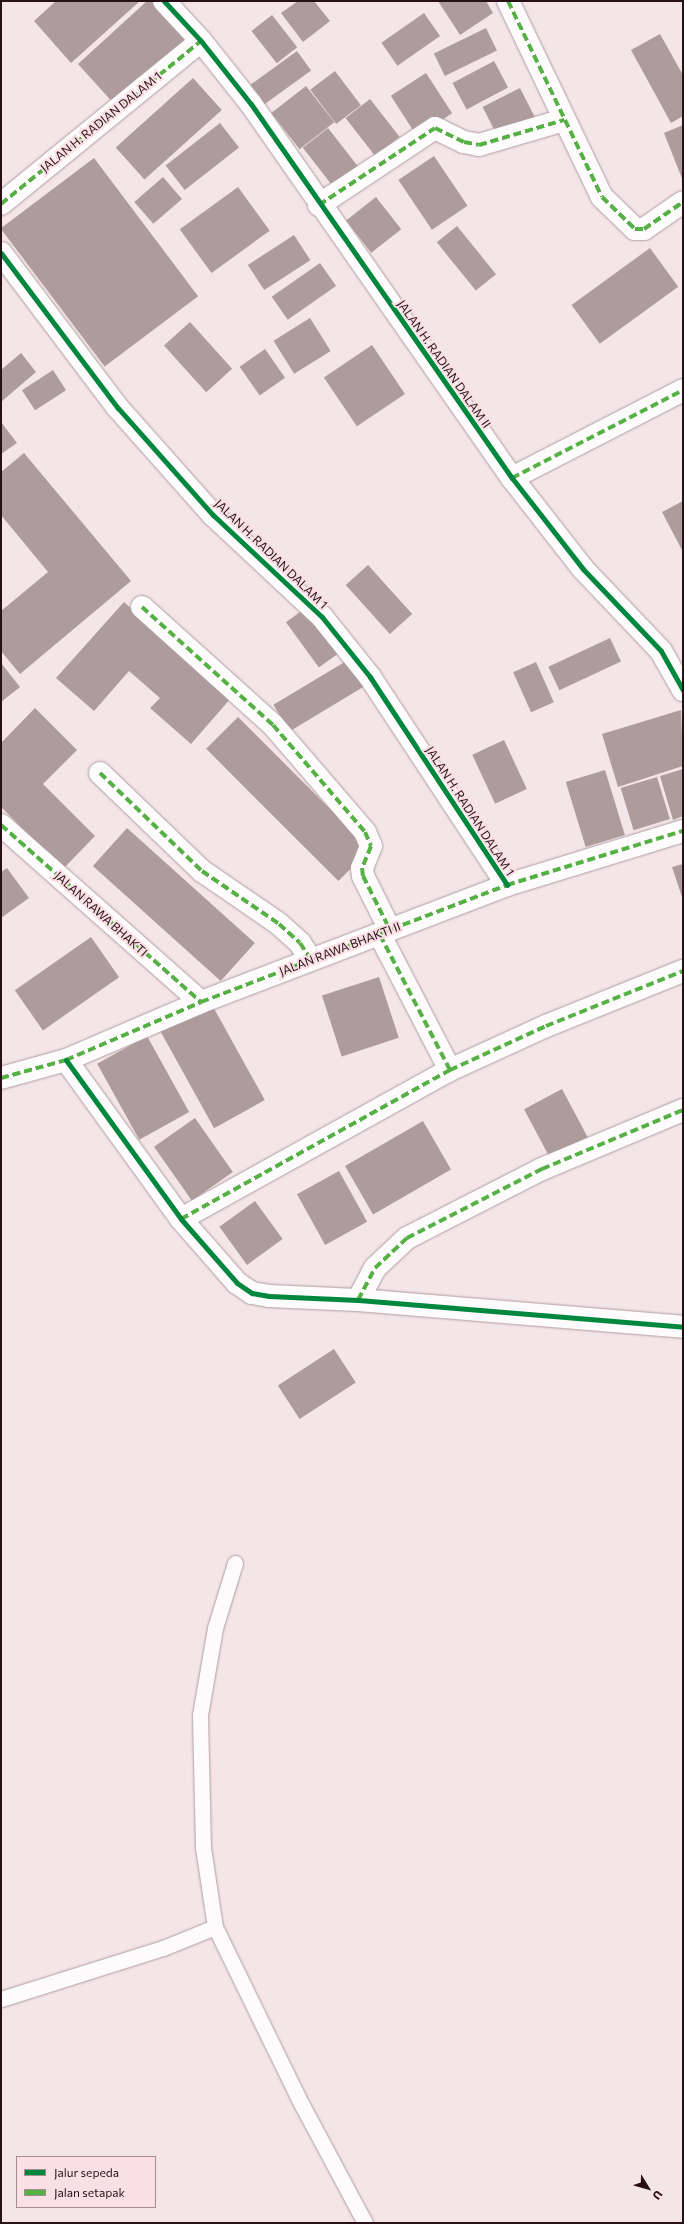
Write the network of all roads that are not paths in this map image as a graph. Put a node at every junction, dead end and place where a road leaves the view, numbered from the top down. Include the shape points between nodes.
1 (164, 1) edge
2 (508, 1) edge
3 (201, 41) junction
4 (564, 120) junction
5 (683, 202) edge
6 (1, 204) edge
7 (319, 205) junction
8 (1, 253) edge
9 (683, 390) edge
10 (512, 478) junction
11 (142, 607) dead end
12 (683, 690) edge
13 (100, 773) dead end
14 (1, 825) edge
15 (683, 831) edge
16 (507, 885) junction
17 (385, 932) junction
18 (311, 960) junction
19 (683, 971) edge
20 (201, 1002) junction
21 (61, 1062) junction
22 (450, 1070) junction
23 (1, 1078) edge
24 (683, 1110) edge
25 (181, 1219) junction
26 (358, 1300) junction
27 (683, 1326) edge
28 (235, 1563) dead end
29 (215, 1927) junction
30 (1, 1999) edge
31 (365, 2223) edge

1 - 3 street, JALAN H. RADIAN DALAM II
2 - 4 street
3 - 6 street, JALAN H. RADIAN DALAM 1
3 - 7 street, JALAN H. RADIAN DALAM II via 251,104
4 - 5 street via 602,197 631,228 644,229
4 - 7 street via 479,145 464,142 435,128
7 - 10 street, JALAN H. RADIAN DALAM II
8 - 16 street, JALAN H. RADIAN DALAM 1 via 118,408 213,515 322,617 356,659
9 - 10 street
10 - 12 street, JALAN H. RADIAN DALAM II via 583,569 661,651
11 - 17 street via 273,725 365,832 371,846 362,868 363,876
13 - 18 street via 202,871 279,924 300,943
14 - 20 street, JALAN RAWA BHAKTI
15 - 16 street, JALAN RAWA BHAKTI II
16 - 17 street, JALAN RAWA BHAKTI II
17 - 18 street, JALAN RAWA BHAKTI II
17 - 22 street
18 - 20 street, JALAN RAWA BHAKTI II
19 - 22 street via 546,1026
20 - 21 street, JALAN RAWA BHAKTI II
21 - 23 street, JALAN RAWA BHAKTI II
21 - 25 street
22 - 25 street
24 - 26 street via 542,1169 407,1238 375,1268
25 - 26 street via 237,1283 252,1292 269,1296
26 - 27 street
28 - 29 lane via 215,1628 200,1715 203,1848
29 - 30 lane via 163,1948
29 - 31 lane via 302,2104

